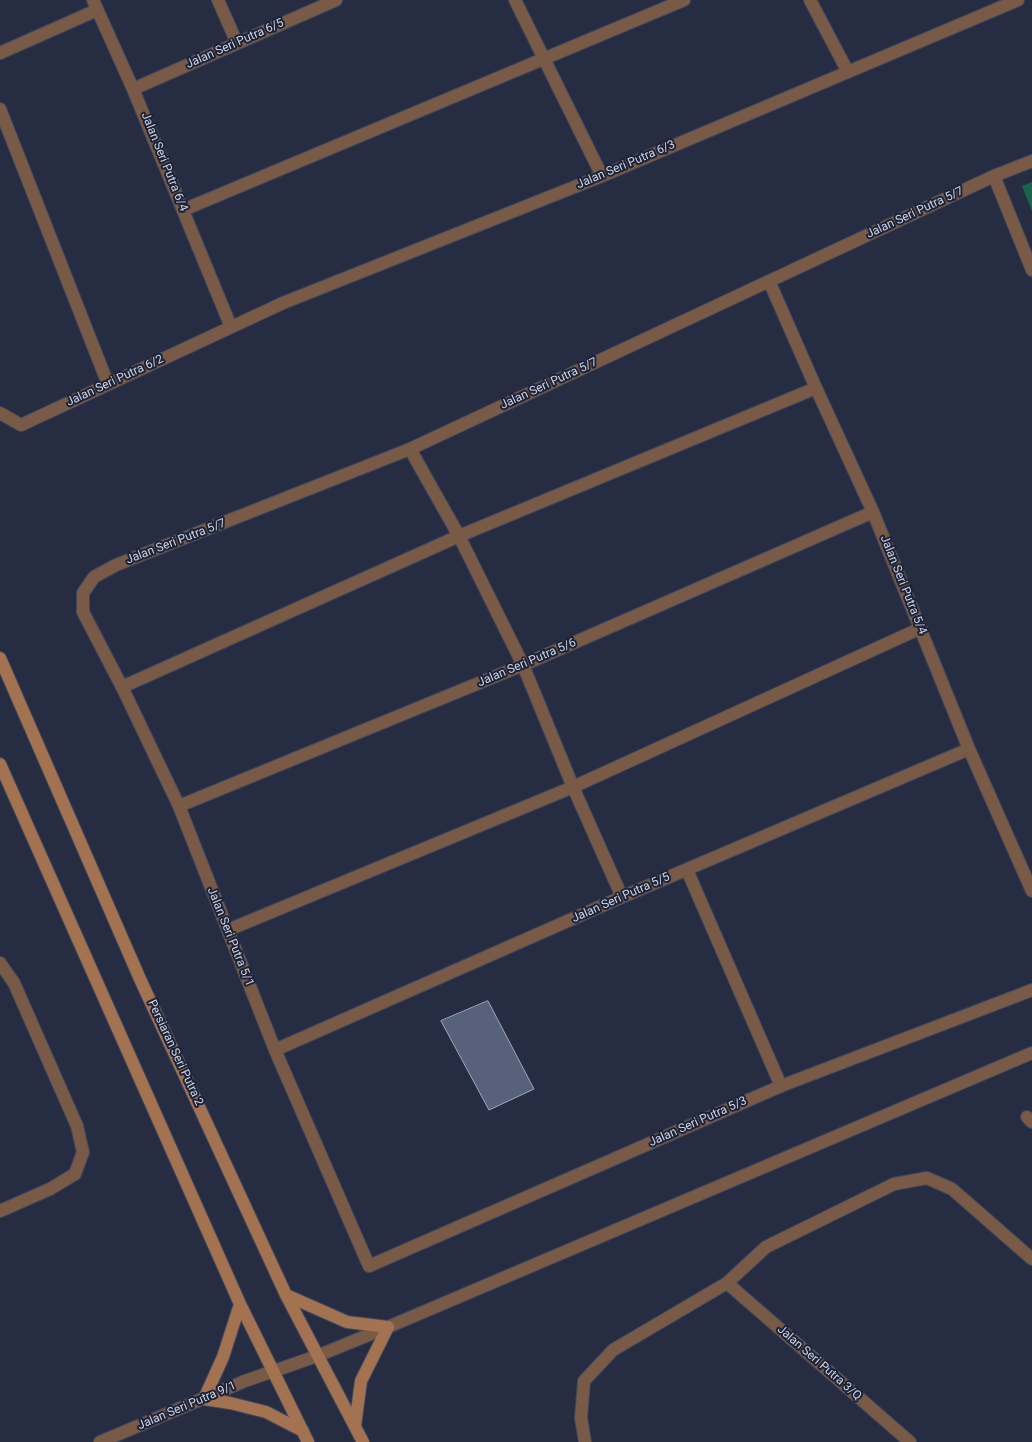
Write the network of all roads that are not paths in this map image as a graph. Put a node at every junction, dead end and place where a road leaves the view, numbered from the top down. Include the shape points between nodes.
1 (218, 0) edge
2 (336, 0) edge
3 (515, 0) edge
4 (684, 0) edge
5 (810, 0) edge
6 (1018, 0) edge
7 (95, 5) edge
8 (237, 43) junction
9 (0, 54) edge
10 (544, 60) junction
11 (848, 72) junction
12 (133, 89) junction
13 (0, 109) edge
14 (1032, 161) edge
15 (602, 176) junction
16 (994, 176) junction
17 (183, 210) junction
18 (1032, 270) edge
19 (769, 281) junction
20 (231, 326) junction
21 (108, 384) junction
22 (816, 388) junction
23 (0, 413) edge
24 (410, 449) junction
25 (873, 512) junction
26 (459, 536) junction
27 (83, 612) joint
28 (921, 628) junction
29 (0, 658) edge
30 (523, 665) junction
31 (122, 687) junction
32 (969, 749) junction
33 (0, 764) edge
34 (573, 787) junction
35 (179, 806) junction
36 (687, 870) junction
37 (1032, 891) edge
38 (622, 898) junction
39 (228, 930) junction
40 (0, 963) edge
41 (1032, 990) edge
42 (275, 1050) junction
43 (1032, 1052) edge
44 (781, 1086) junction
45 (0, 1211) edge
46 (1032, 1259) edge
47 (369, 1266) joint
48 (727, 1283) junction
49 (286, 1295) junction
50 (240, 1304) junction
51 (388, 1327) junction
52 (317, 1356) junction
53 (273, 1370) junction
54 (204, 1400) junction
55 (355, 1426) junction
56 (306, 1436) edge
57 (100, 1442) edge
58 (363, 1442) edge
59 (585, 1442) edge
60 (910, 1442) edge

1 - 8 street
2 - 8 street, Jalan Seri Putra 6/5
3 - 10 street
4 - 10 street
5 - 11 street
6 - 11 street, Jalan Seri Putra 6/3
7 - 9 street
7 - 12 street, Jalan Seri Putra 6/4
8 - 12 street, Jalan Seri Putra 6/5
10 - 15 street
10 - 17 street
11 - 15 street, Jalan Seri Putra 6/3
12 - 17 street, Jalan Seri Putra 6/4
13 - 21 street
14 - 16 street, Jalan Seri Putra 5/7
15 - 20 street, Jalan Seri Putra 6/3
16 - 18 street
16 - 19 street, Jalan Seri Putra 5/7
17 - 20 street, Jalan Seri Putra 6/4
19 - 22 street, Jalan Seri Putra 5/4
19 - 24 street, Jalan Seri Putra 5/7
20 - 21 street, Jalan Seri Putra 6/2
21 - 23 street, Jalan Seri Putra 6/2 via 21,424
22 - 25 street, Jalan Seri Putra 5/4
22 - 26 street
24 - 26 street
24 - 27 street, Jalan Seri Putra 5/7 via 116,565 94,577 82,593
25 - 28 street, Jalan Seri Putra 5/4
25 - 30 street, Jalan Seri Putra 5/6
26 - 30 street
26 - 31 street
27 - 31 street, Jalan Seri Putra 5/1
28 - 32 street, Jalan Seri Putra 5/4
28 - 34 street
29 - 49 street, Persiaran Seri Putra 2 via 140,979
30 - 34 street
30 - 35 street, Jalan Seri Putra 5/6
31 - 35 street, Jalan Seri Putra 5/1
32 - 36 street, Jalan Seri Putra 5/5
32 - 37 street, Jalan Seri Putra 5/4
33 - 50 street
34 - 38 street
34 - 39 street
35 - 39 street, Jalan Seri Putra 5/1
36 - 38 street, Jalan Seri Putra 5/5
36 - 44 street
38 - 42 street, Jalan Seri Putra 5/5
39 - 42 street, Jalan Seri Putra 5/1
40 - 45 street via 14,983 77,1126 83,1152 75,1174 50,1190
41 - 44 street, Jalan Seri Putra 5/3
42 - 47 street, Jalan Seri Putra 5/1
43 - 51 street, Jalan Seri Putra 9/1
44 - 47 street, Jalan Seri Putra 5/3
46 - 48 street via 952,1189 927,1178 894,1184 766,1247
48 - 59 street via 614,1350 584,1381 581,1418
48 - 60 street, Jalan Seri Putra 3/Q
49 - 51 street via 346,1322
49 - 52 street, Persiaran Seri Putra 2
50 - 53 street
50 - 54 street
51 - 52 street, Jalan Seri Putra 9/1
51 - 55 street via 361,1381
52 - 53 street, Jalan Seri Putra 9/1
52 - 55 street, Persiaran Seri Putra 2
53 - 54 street, Jalan Seri Putra 9/1
53 - 56 street
54 - 56 street via 266,1412
54 - 57 street, Jalan Seri Putra 9/1
55 - 58 street, Persiaran Seri Putra 2

